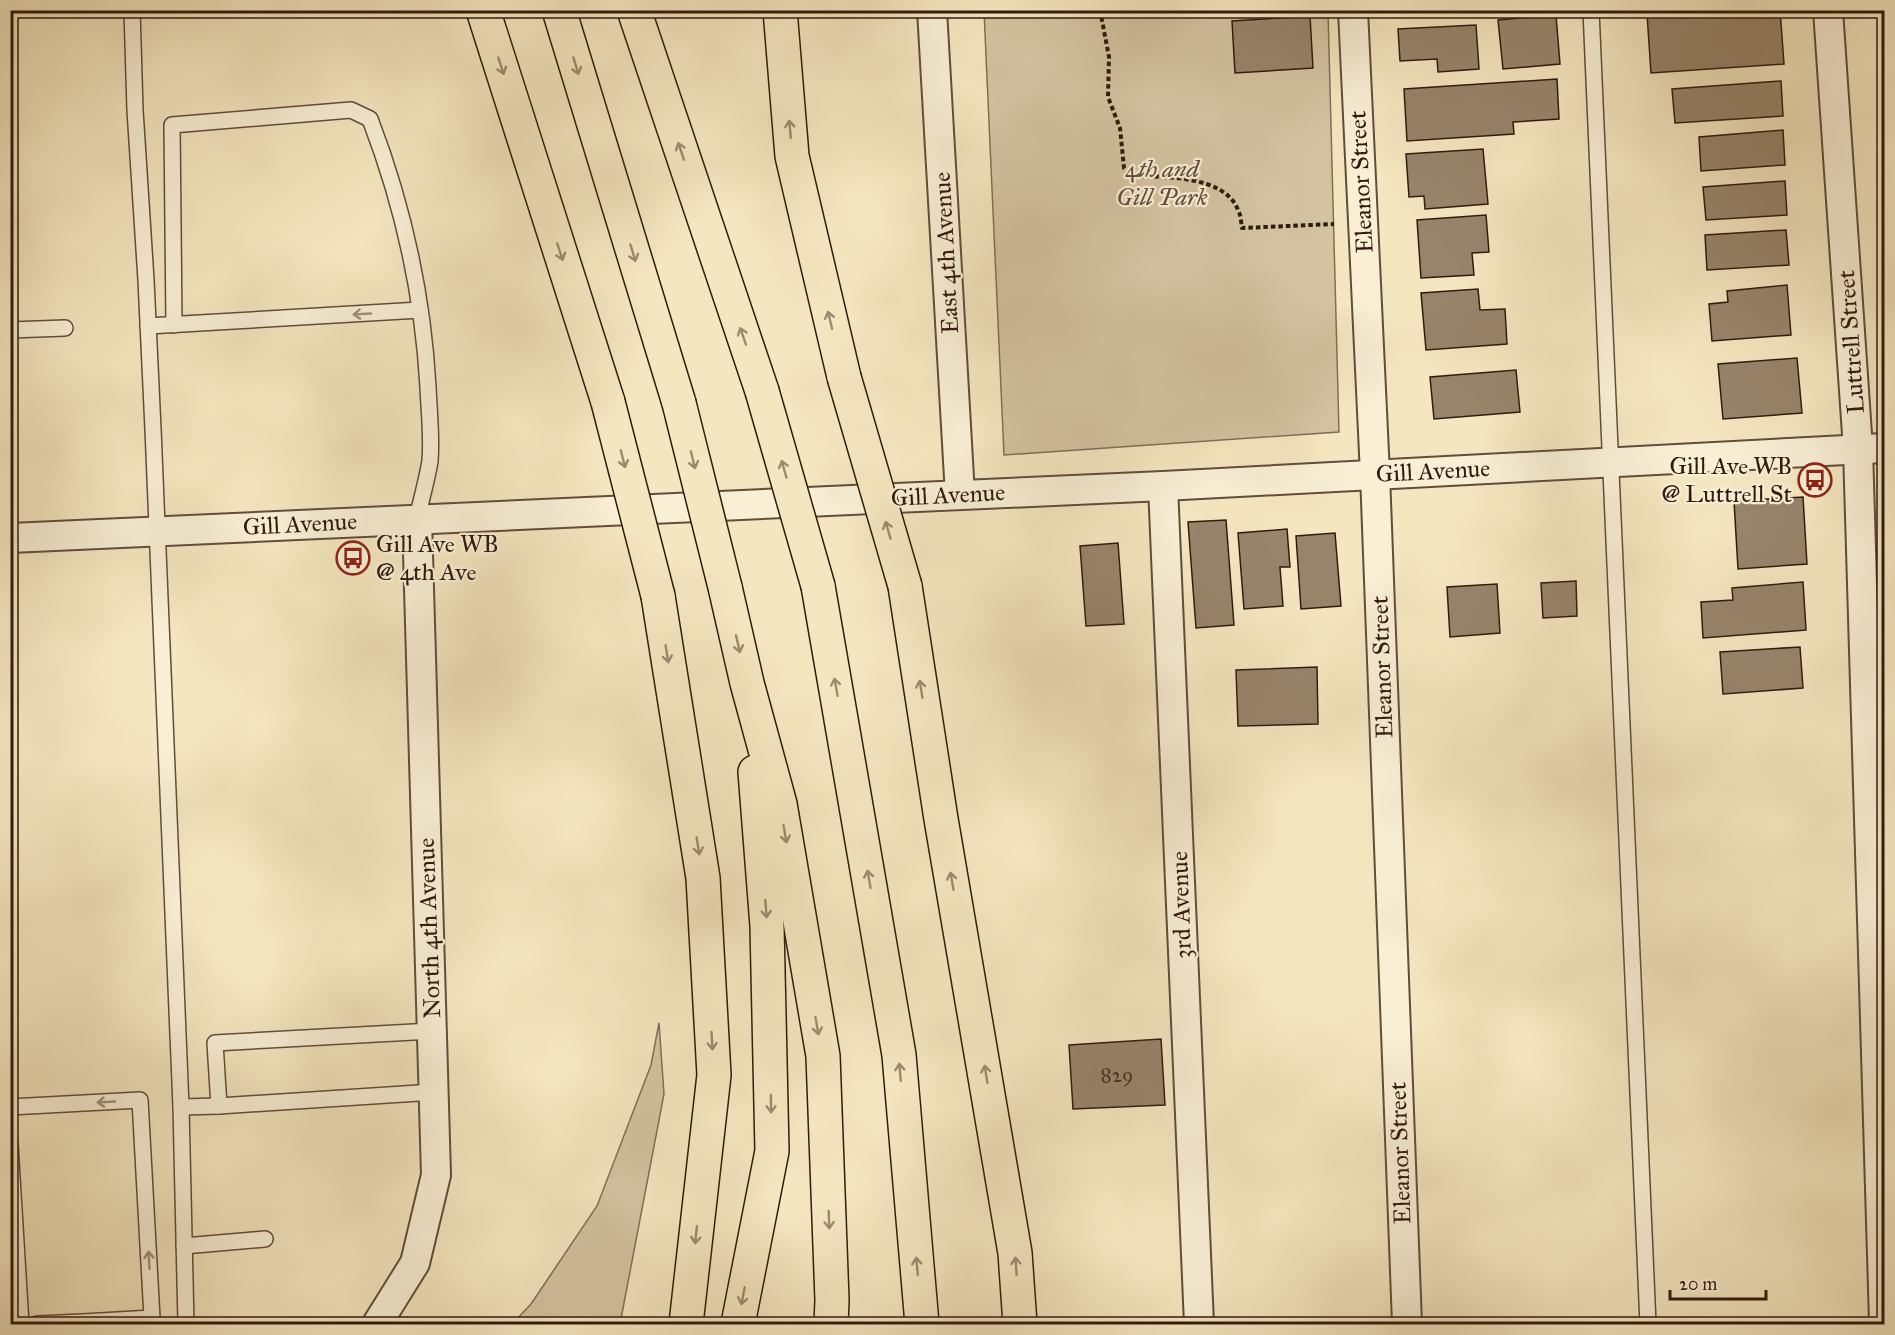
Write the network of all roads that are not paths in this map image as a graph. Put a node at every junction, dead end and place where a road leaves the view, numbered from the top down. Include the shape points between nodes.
1 (132, 10) edge
2 (483, 10) edge
3 (559, 10) edge
4 (634, 10) edge
5 (780, 10) edge
6 (932, 10) edge
7 (1353, 10) edge
8 (1591, 10) edge
9 (1828, 10) edge
10 (420, 310) junction
11 (174, 325) junction
12 (148, 326) junction
13 (65, 328) dead end
14 (10, 330) edge
15 (1871, 448) edge
16 (1611, 462) junction
17 (1375, 474) junction
18 (1163, 486) junction
19 (960, 495) junction
20 (417, 519) junction
21 (157, 531) junction
22 (10, 538) edge
23 (747, 683) junction
24 (432, 1031) junction
25 (434, 1092) junction
26 (219, 1106) junction
27 (10, 1107) edge
28 (181, 1107) junction
29 (10, 1144) edge
30 (265, 1239) dead end
31 (184, 1245) junction
32 (14, 1254) edge
33 (1884, 1322) edge
34 (83, 1323) edge
35 (21, 1324) edge
36 (38, 1324) edge
37 (186, 1324) edge
38 (377, 1324) edge
39 (686, 1324) edge
40 (738, 1324) edge
41 (831, 1324) edge
42 (922, 1324) edge
43 (1020, 1324) edge
44 (1199, 1324) edge
45 (1407, 1324) edge
46 (1648, 1324) edge

1 - 12 lane
2 -> 39 highway, bridge via 608,402 658,596 703,878 714,1075
3 -> 23 highway, bridge via 679,403
42 -> 4 highway, bridge via 899,1055 818,586 762,392
43 -> 5 highway, bridge via 1013,1241 904,586 844,377 792,156
6 - 19 street, East 4th Avenue
7 - 17 street, Eleanor Street
8 - 16 lane
9 - 15 street, Luttrell Street
10 -> 11 lane
10 - 11 lane via 412,261 383,152 370,119 351,110 172,125
10 - 20 lane via 430,414 430,460
11 - 12 lane
12 - 21 lane
13 - 14 lane
15 - 16 street, Gill Avenue
15 - 33 street, Luttrell Street
16 - 17 street, Gill Avenue
16 - 46 lane
17 - 18 street, Gill Avenue
17 - 45 street, Eleanor Street
18 - 19 street, Gill Avenue
18 - 44 street, 3rd Avenue
19 - 20 street, Gill Avenue
20 - 21 street, Gill Avenue
20 - 24 street, North 4th Avenue
21 - 22 street, Gill Avenue
21 - 28 lane
23 -> 40 highway via 767,926 772,1151
23 -> 41 highway via 780,804 822,1056
24 - 25 street, North 4th Avenue
24 - 26 lane via 215,1043
25 - 26 lane
25 - 38 street, North 4th Avenue via 436,1175 418,1252
26 - 28 lane
34 -> 27 lane via 152,1318 140,1100
28 - 31 lane
29 - 32 lane
30 - 31 lane
31 - 37 lane
32 - 35 lane
34 - 36 lane

